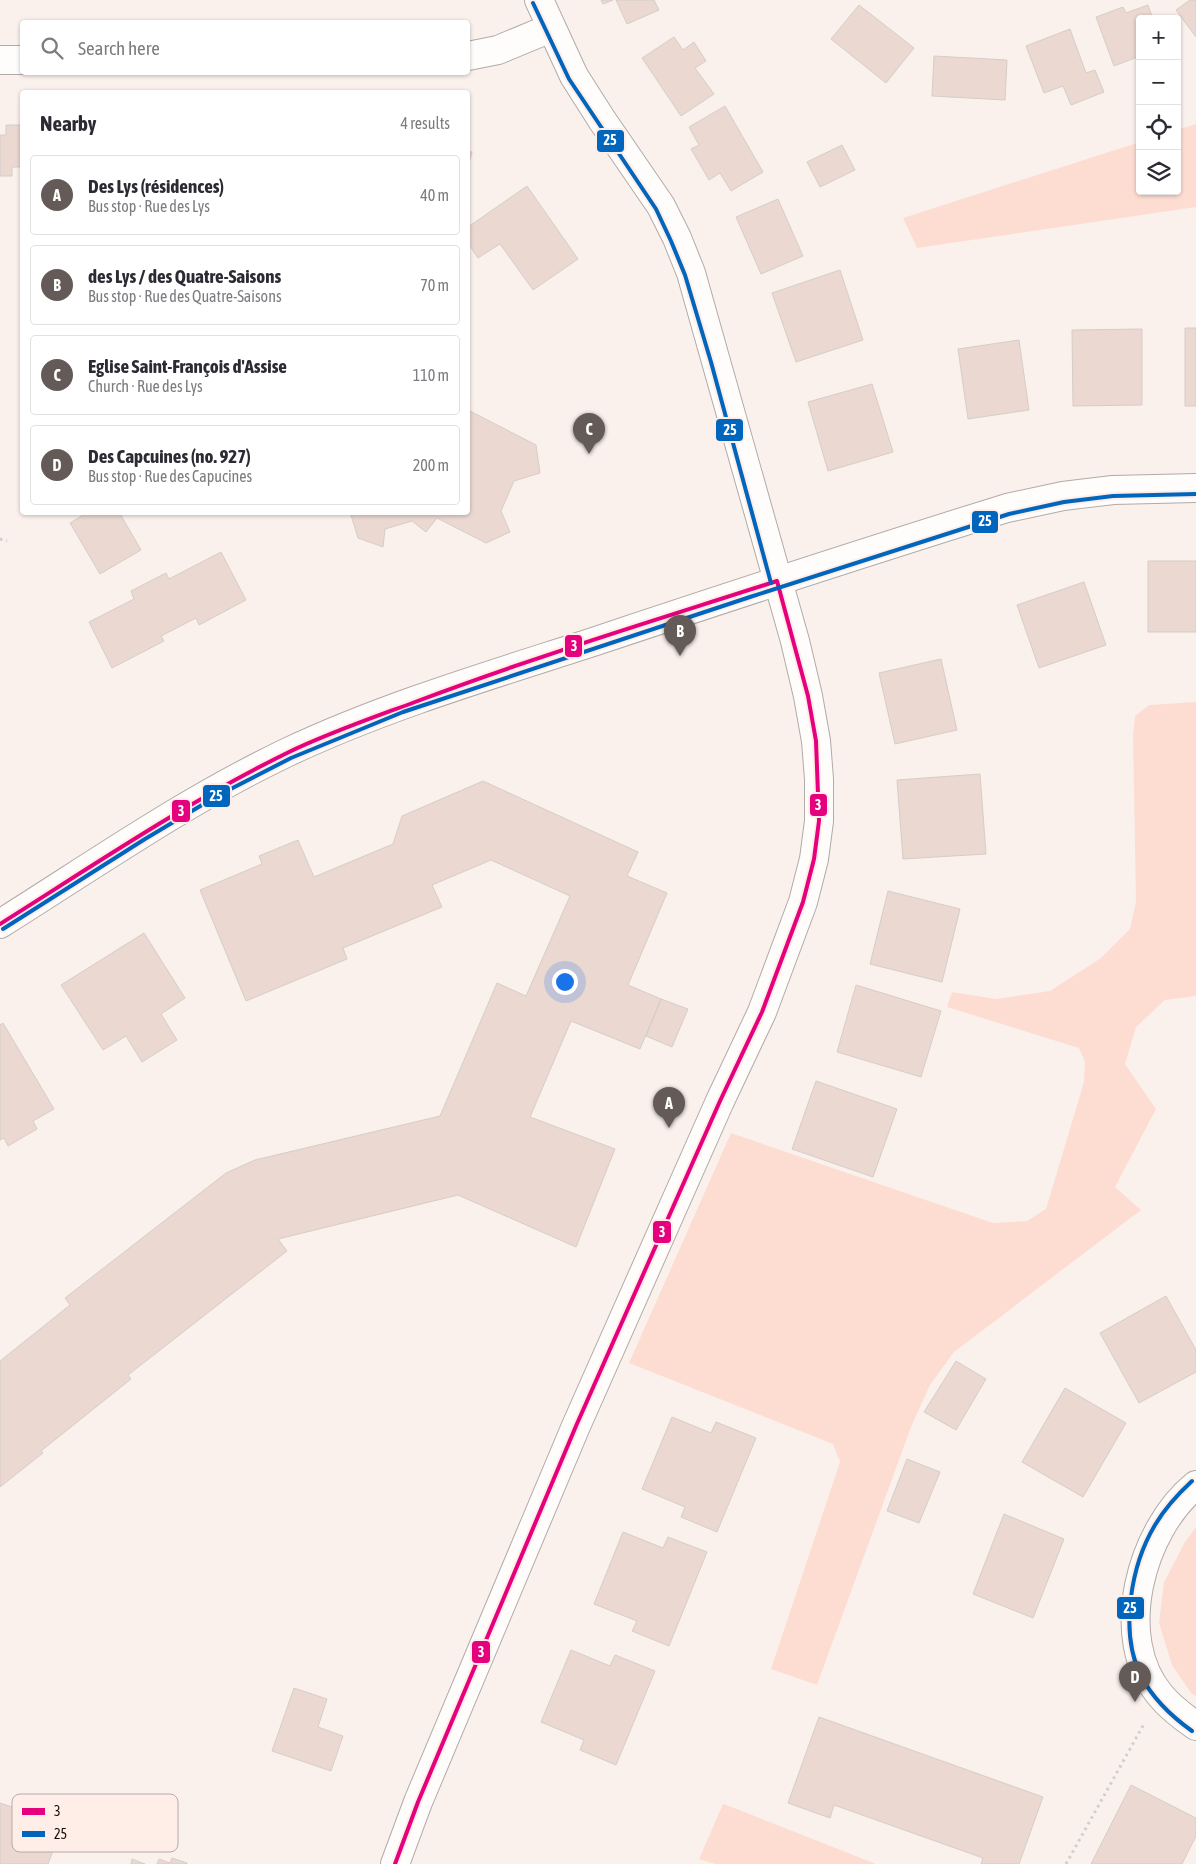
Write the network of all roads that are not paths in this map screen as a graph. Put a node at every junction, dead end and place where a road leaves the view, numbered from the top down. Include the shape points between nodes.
1 (539, 0) edge
2 (551, 28) junction
3 (470, 56) edge
4 (0, 60) edge
5 (20, 60) edge
6 (1196, 488) edge
7 (778, 581) junction
8 (0, 924) edge
9 (1196, 1484) edge
10 (1196, 1726) edge
11 (395, 1864) edge

1 - 2 street
2 - 3 street via 498,50
2 - 7 street via 574,76 647,184 692,273
4 - 5 street
6 - 7 street via 1113,490 1007,508
7 - 8 street via 473,680 289,752 226,784
7 - 11 street via 808,696 816,741 818,821 814,859 803,902 762,1012 576,1426
9 - 10 street via 1171,1510 1159,1530 1137,1594 1136,1628 1146,1672 1159,1695

